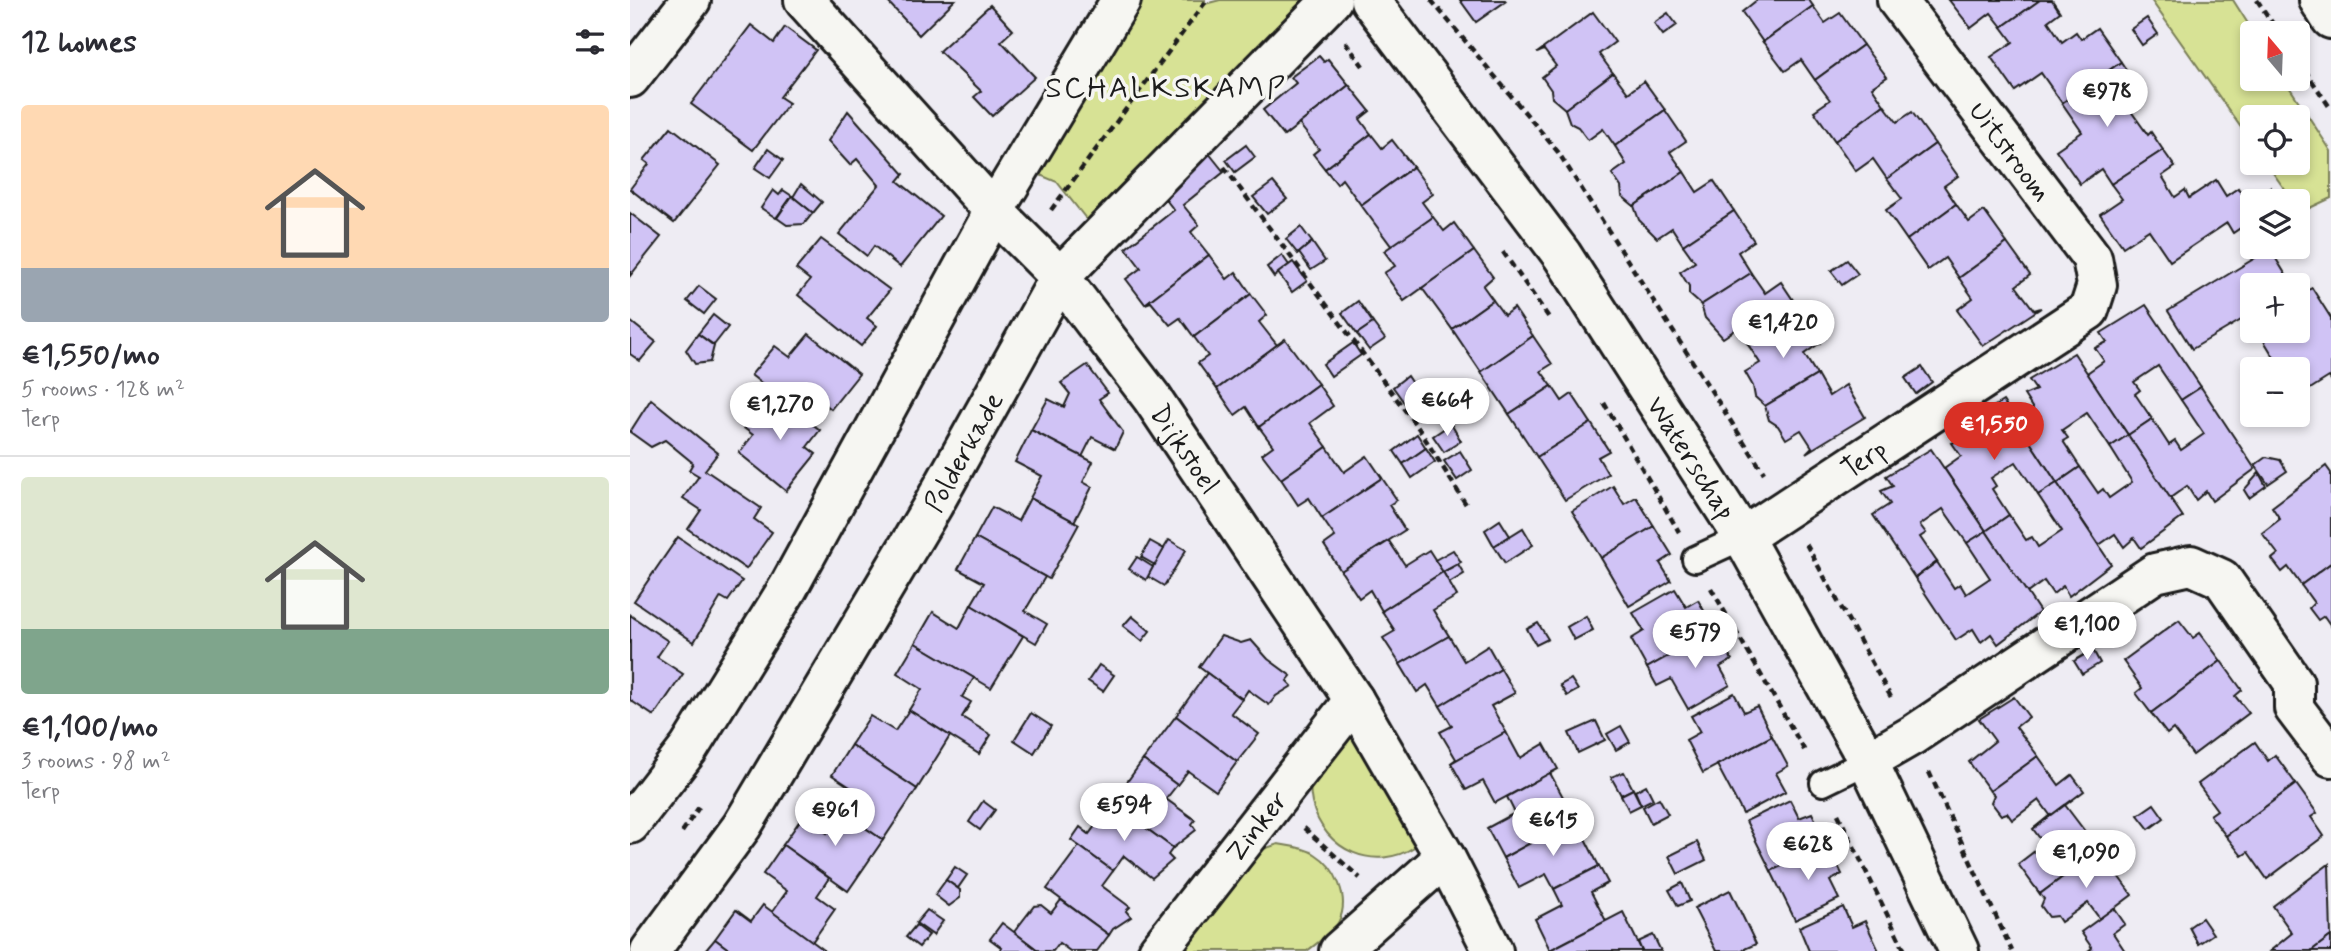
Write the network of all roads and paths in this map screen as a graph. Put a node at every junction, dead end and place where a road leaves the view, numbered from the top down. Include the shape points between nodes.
1 (691, 0) edge
2 (804, 0) edge
3 (1121, 0) edge
4 (1370, 0) edge
5 (1897, 0) edge
6 (2257, 0) edge
7 (2319, 0) edge
8 (1327, 6) edge
9 (2331, 19) edge
10 (2271, 21) edge
11 (1372, 77) dead end
12 (630, 78) edge
13 (2310, 78) edge
14 (2331, 109) edge
15 (1200, 135) junction
16 (994, 211) junction
17 (1501, 248) dead end
18 (1060, 277) junction
19 (2089, 310) joint
20 (1553, 324) dead end
21 (1597, 391) dead end
22 (1467, 506) dead end
23 (1743, 537) junction
24 (1695, 559) junction
25 (1354, 700) junction
26 (2331, 757) edge
27 (1868, 761) junction
28 (1823, 783) junction
29 (1275, 801) junction
30 (630, 824) edge
31 (1446, 857) junction
32 (1390, 906) junction
33 (650, 951) edge
34 (1158, 951) edge
35 (1339, 951) edge
36 (1493, 951) edge
37 (1905, 951) edge
38 (1959, 951) edge

1 - 12 street
2 - 16 street, Dijkstoel
3 - 16 street
4 - 23 street, Waterschap via 1562,255
5 - 19 street, Uitstroom via 2092,258 2097,285
6 - 10 path
7 - 9 street
8 - 11 path
8 - 15 street, Polderkade
13 - 14 path
15 - 18 street, Polderkade
15 - 22 path via 1419,429
16 - 18 street, Dijkstoel
16 - 30 street via 788,588 689,748
17 - 20 path
18 - 25 street, Dijkstoel via 1159,409
18 - 33 street, Polderkade via 933,505 749,814
19 - 23 street, Terp
21 - 24 path
23 - 24 lane
23 - 27 street, Waterschap
24 - 28 path
25 - 29 street, Zinker
25 - 31 street, Dijkstoel
26 - 27 street via 2294,708 2294,684 2222,579 2191,565 2155,573
27 - 28 lane
27 - 38 street, Waterschap
28 - 37 path
29 - 32 path
29 - 34 street, Zinker
31 - 32 street
31 - 36 street, Dijkstoel
32 - 35 street

